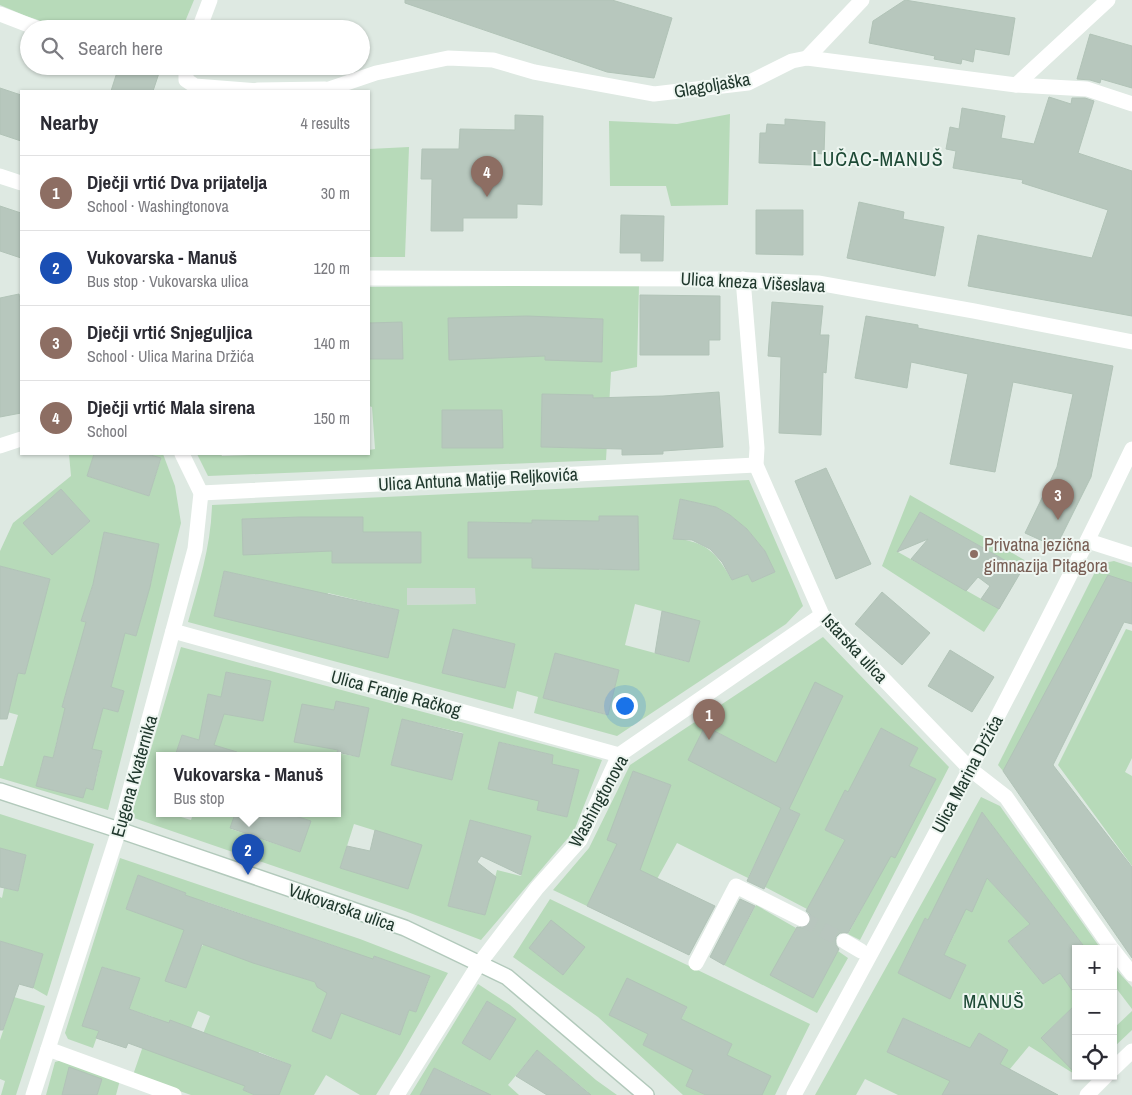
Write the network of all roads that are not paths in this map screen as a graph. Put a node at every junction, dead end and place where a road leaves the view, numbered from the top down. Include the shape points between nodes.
1 (210, 0) edge
2 (862, 0) edge
3 (1108, 0) edge
4 (0, 14) edge
5 (202, 20) edge
6 (20, 22) edge
7 (808, 58) junction
8 (186, 75) edge
9 (370, 75) edge
10 (370, 75) edge
11 (1016, 85) junction
12 (246, 90) edge
13 (324, 90) edge
14 (1132, 104) edge
15 (0, 176) edge
16 (20, 183) edge
17 (370, 278) edge
18 (743, 279) junction
19 (1132, 342) edge
20 (20, 439) edge
21 (0, 446) edge
22 (1132, 450) edge
23 (182, 455) edge
24 (756, 465) junction
25 (201, 493) junction
26 (1088, 540) junction
27 (1132, 555) edge
28 (822, 615) junction
29 (173, 631) junction
30 (619, 755) junction
31 (970, 769) junction
32 (0, 791) edge
33 (119, 830) junction
34 (802, 919) tunnel mouth
35 (844, 941) tunnel mouth
36 (1110, 945) edge
37 (861, 951) dead end
38 (1117, 955) edge
39 (696, 963) dead end
40 (479, 964) junction
41 (1132, 974) edge
42 (48, 1049) junction
43 (1132, 1051) edge
44 (1117, 1066) edge
45 (1102, 1080) edge
46 (34, 1095) edge
47 (174, 1095) edge
48 (397, 1095) edge
49 (646, 1095) edge
50 (794, 1095) edge
51 (1087, 1095) edge

1 - 5 street
2 - 7 street
3 - 11 street
4 - 6 street
7 - 10 street, Glagoljaška via 792,61 748,83 654,94 534,72 493,60 448,58
7 - 11 street, Glagoljaška
8 - 12 street, Glagoljaška via 186,80 195,86
9 - 13 street, Glagoljaška
11 - 14 street, Glagoljaška via 1087,90
15 - 16 street
17 - 18 street, Ulica kneza Višeslava
18 - 19 street, Ulica kneza Višeslava via 818,283
18 - 24 street, Istarska ulica
20 - 21 street
22 - 26 street, Ulica Marina Držića
23 - 25 street
24 - 25 street, Ulica Antuna Matije Reljkovića
24 - 28 street, Istarska ulica
25 - 29 street, Eugena Kvaternika via 196,549
26 - 27 street
26 - 31 street, Ulica Marina Držića
28 - 30 street, Washingtonova
28 - 31 street, Istarska ulica
29 - 30 street, Ulica Franje Račkog
29 - 33 street, Eugena Kvaternika
30 - 40 street, Washingtonova via 580,840 537,888
31 - 36 street, Istarska ulica via 1006,797
31 - 50 street, Ulica Marina Držića
32 - 33 street, Vukovarska ulica
33 - 40 street, Vukovarska ulica via 405,928
33 - 42 street, Eugena Kvaternika
34 - 39 street via 736,886
35 - 37 street
38 - 41 street, Istarska ulica
40 - 48 street, Washingtonova
40 - 49 street, Vukovarska ulica via 507,977
42 - 46 street, Eugena Kvaternika
42 - 47 street
43 - 44 street
45 - 51 street

